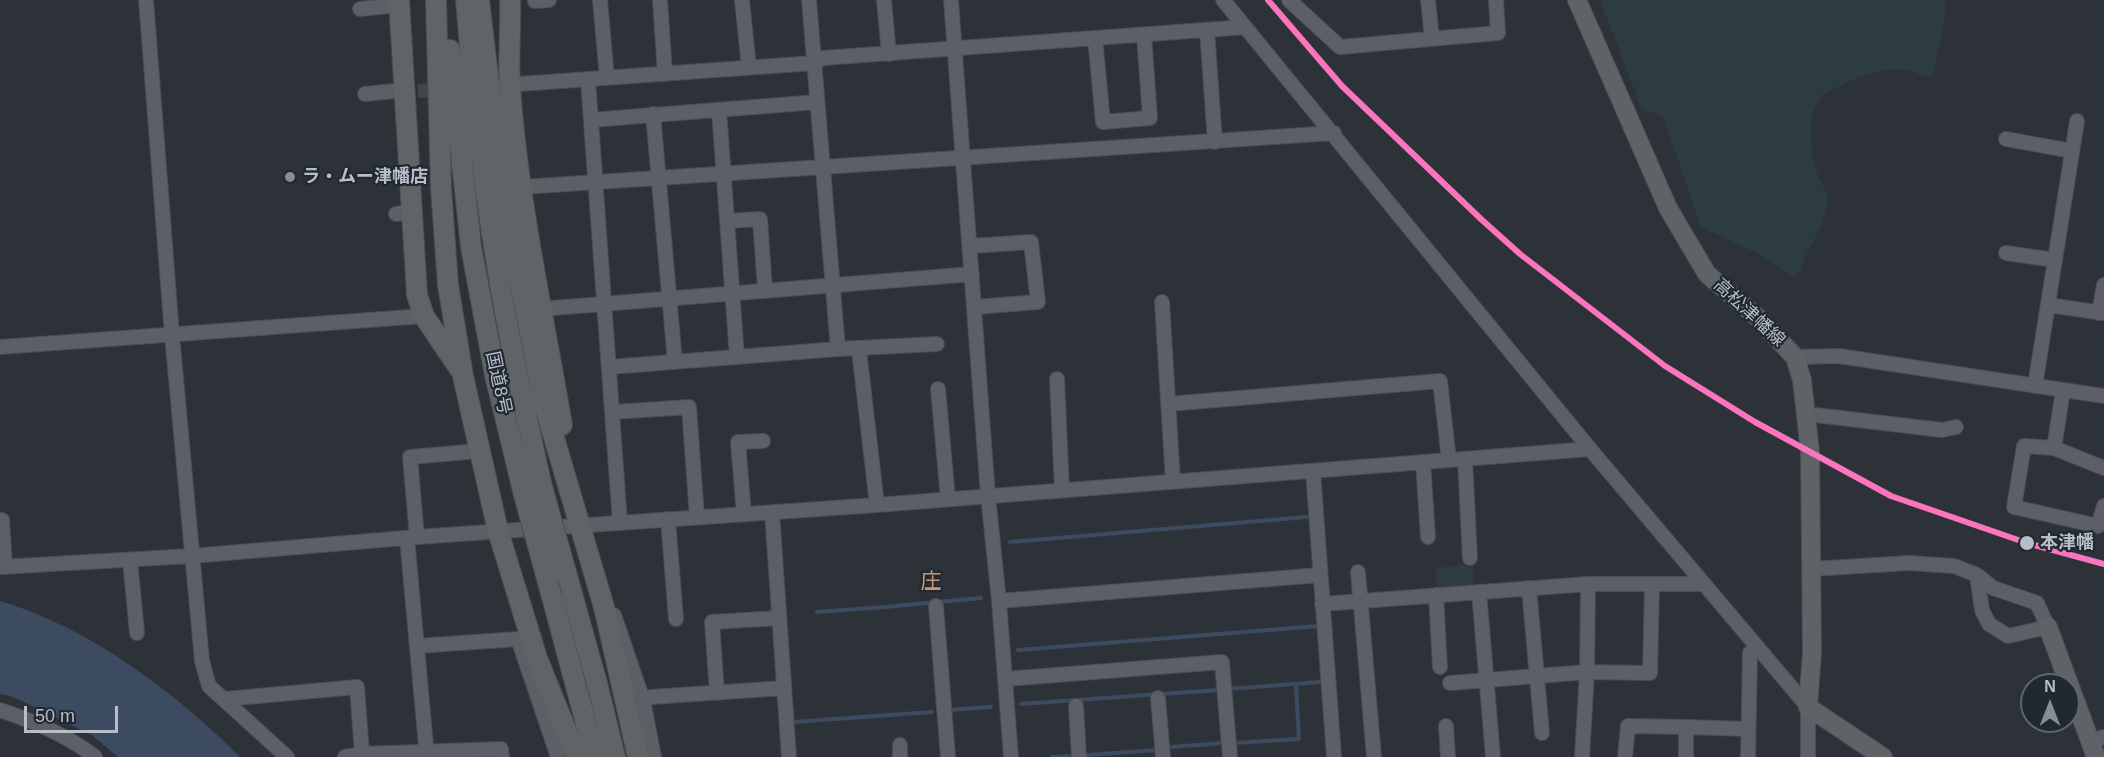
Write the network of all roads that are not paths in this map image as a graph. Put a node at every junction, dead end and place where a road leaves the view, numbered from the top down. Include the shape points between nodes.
1 (146, 0) edge
2 (436, 0) edge
3 (446, 0) edge
4 (466, 0) edge
5 (479, 0) edge
6 (510, 0) edge
7 (600, 0) edge
8 (660, 0) edge
9 (742, 0) edge
10 (809, 0) edge
11 (884, 0) edge
12 (951, 0) edge
13 (1223, 0) edge
14 (1289, 0) edge
15 (1428, 0) edge
16 (1496, 0) edge
17 (1577, 0) edge
18 (399, 3) edge
19 (360, 9) dead end
20 (1245, 27) junction
21 (1207, 30) junction
22 (1144, 35) junction
23 (1095, 38) junction
24 (1432, 39) junction
25 (955, 49) junction
26 (889, 54) junction
27 (814, 63) junction
28 (749, 68) junction
29 (665, 74) junction
30 (607, 78) junction
31 (588, 80) junction
32 (507, 85) junction
33 (409, 92) junction
34 (365, 94) dead end
35 (818, 102) junction
36 (719, 110) junction
37 (653, 114) junction
38 (591, 120) junction
39 (2077, 122) dead end
40 (1334, 134) junction
41 (2006, 139) dead end
42 (1215, 142) junction
43 (2072, 151) junction
44 (964, 159) junction
45 (823, 167) junction
46 (724, 174) junction
47 (660, 178) junction
48 (595, 182) junction
49 (522, 188) junction
50 (727, 221) junction
51 (970, 246) junction
52 (2007, 253) dead end
53 (2055, 260) junction
54 (972, 274) junction
55 (833, 285) junction
56 (2104, 285) edge
57 (765, 290) junction
58 (733, 293) junction
59 (670, 299) junction
60 (1162, 302) dead end
61 (605, 305) junction
62 (2048, 305) junction
63 (975, 307) junction
64 (541, 309) junction
65 (2102, 313) edge
66 (424, 316) junction
67 (172, 334) junction
68 (937, 344) dead end
69 (0, 347) edge
70 (838, 349) junction
71 (859, 350) junction
72 (737, 357) junction
73 (1795, 357) junction
74 (675, 362) junction
75 (609, 367) junction
76 (464, 376) junction
77 (1057, 379) dead end
78 (2035, 386) junction
79 (938, 388) dead end
80 (2063, 390) junction
81 (2104, 396) edge
82 (1168, 404) junction
83 (613, 412) junction
84 (1807, 414) junction
85 (1956, 427) dead end
86 (763, 441) dead end
87 (479, 448) junction
88 (2054, 448) junction
89 (1590, 449) junction
90 (1464, 459) junction
91 (1449, 460) junction
92 (1422, 462) junction
93 (2104, 468) edge
94 (1313, 471) junction
95 (565, 473) junction
96 (1173, 482) junction
97 (532, 489) junction
98 (1062, 490) junction
99 (988, 496) junction
100 (948, 499) junction
101 (877, 505) junction
102 (2104, 506) edge
103 (772, 512) junction
104 (744, 514) junction
105 (697, 517) junction
106 (668, 519) junction
107 (0, 520) edge
108 (620, 523) junction
109 (579, 526) junction
110 (498, 531) junction
111 (412, 537) junction
112 (1428, 537) dead end
113 (191, 556) junction
114 (1470, 558) dead end
115 (130, 560) junction
116 (2, 567) edge
117 (1811, 569) junction
118 (1358, 572) dead end
119 (1320, 575) junction
120 (1977, 575) junction
121 (1588, 584) junction
122 (1652, 584) junction
123 (1702, 584) junction
124 (1529, 588) junction
125 (1479, 592) junction
126 (1436, 595) junction
127 (999, 601) junction
128 (1360, 601) junction
129 (1322, 604) junction
130 (603, 606) junction
131 (936, 606) dead end
132 (779, 618) junction
133 (676, 619) dead end
134 (2048, 627) junction
135 (137, 633) dead end
136 (524, 638) junction
137 (417, 646) junction
138 (1758, 648) junction
139 (1440, 667) dead end
140 (1587, 672) junction
141 (1536, 677) junction
142 (1005, 679) junction
143 (1488, 679) junction
144 (1450, 683) dead end
145 (784, 688) junction
146 (717, 693) junction
147 (1158, 698) dead end
148 (225, 699) junction
149 (643, 700) junction
150 (1076, 706) dead end
151 (1808, 707) junction
152 (0, 710) edge
153 (1446, 726) dead end
154 (1686, 727) junction
155 (1748, 729) junction
156 (1542, 733) dead end
157 (2097, 745) edge
158 (362, 754) junction
159 (427, 754) edge
160 (95, 757) edge
161 (287, 757) edge
162 (345, 757) edge
163 (502, 757) edge
164 (558, 757) edge
165 (576, 757) edge
166 (595, 757) edge
167 (615, 757) edge
168 (638, 757) edge
169 (654, 757) edge
170 (789, 757) edge
171 (948, 757) edge
172 (1011, 757) edge
173 (1080, 757) edge
174 (1163, 757) edge
175 (1230, 757) edge
176 (1334, 757) edge
177 (1374, 757) edge
178 (1448, 757) edge
179 (1493, 757) edge
180 (1582, 757) edge
181 (1625, 757) edge
182 (1686, 757) edge
183 (1748, 757) edge
184 (1808, 757) edge
185 (1883, 757) edge

1 - 67 street
2 - 76 highway via 448,285
3 - 97 highway, 国道8号 via 471,247 495,375
4 - 97 highway, 国道8号 via 478,130
5 - 95 highway via 507,214 544,404
6 - 32 highway
7 - 30 street
8 - 29 street
9 - 28 street
10 - 27 street
11 - 26 street
12 - 25 street
13 - 20 street
14 - 24 street via 1340,47
15 - 24 street
16 - 24 street via 1498,33
17 - 73 main road, 高松津幡線 via 1668,208 1707,274
18 - 19 street
18 - 33 highway
20 - 21 street
20 - 40 street
21 - 22 street
21 - 42 street
22 - 23 street
22 - 23 street via 1150,118 1103,122
23 - 25 street
25 - 26 street
25 - 44 street
26 - 27 street via 823,58
27 - 28 street
27 - 35 street
28 - 29 street
29 - 30 street
30 - 31 street
31 - 32 street
31 - 38 street
32 - 49 highway
33 - 34 street
33 - 66 highway via 404,213
35 - 36 street
35 - 45 street
36 - 37 street
36 - 46 street
37 - 38 street
37 - 47 street
38 - 48 street
39 - 43 street
40 - 42 street
40 - 89 street
41 - 43 street
42 - 44 street
43 - 53 street
44 - 45 street
44 - 51 street
45 - 46 street
45 - 55 street
46 - 47 street
46 - 50 street
47 - 48 street
47 - 59 street
48 - 49 street
48 - 61 street
49 - 64 highway
50 - 57 street via 760,219
50 - 58 street
51 - 54 street
51 - 63 street via 1031,242 1038,302
52 - 53 street
53 - 62 street
54 - 55 street
54 - 63 street
55 - 57 street
55 - 70 street
56 - 65 street
57 - 58 street
58 - 59 street
58 - 72 street
59 - 61 street
59 - 74 street
60 - 82 street
61 - 64 street
61 - 75 street
62 - 65 street
62 - 78 street
63 - 99 street
64 - 95 highway via 567,459
66 - 67 street
66 - 76 highway
67 - 69 street
67 - 113 street
68 - 71 street
70 - 71 street
70 - 72 street
71 - 101 street
72 - 74 street
73 - 78 street via 1839,356
73 - 84 main road, 高松津幡線
74 - 75 street
75 - 83 street
76 - 87 highway
77 - 98 street
78 - 80 street
79 - 100 street
80 - 81 street
80 - 88 street
82 - 91 street via 1440,381
82 - 96 street
83 - 105 street via 690,407
83 - 108 street
84 - 85 street via 1942,429
84 - 117 main road, 高松津幡線
86 - 104 street via 738,442
87 - 110 highway
87 - 111 street via 410,457
88 - 93 street
88 - 102 street via 2024,446 2014,507 2098,526
89 - 90 street
89 - 123 street
90 - 91 street
90 - 114 street
91 - 92 street
92 - 94 street
92 - 112 street
94 - 96 street
94 - 119 street
95 - 109 highway
96 - 98 street
97 - 166 highway, 国道8号, bridge via 552,597
97 - 167 highway, 国道8号, bridge via 567,576
98 - 99 street
99 - 100 street
99 - 127 street
100 - 101 street
101 - 103 street
103 - 104 street
103 - 132 street
104 - 105 street
105 - 106 street
106 - 108 street
106 - 133 street
107 - 116 street
108 - 109 street
109 - 110 street
109 - 130 highway
110 - 111 street
110 - 136 highway
111 - 113 street
111 - 137 street
113 - 115 street
113 - 148 street via 202,661 209,686
115 - 116 street
115 - 135 street
117 - 120 street via 1909,564 1954,566
117 - 151 main road, 高松津幡線
118 - 128 street
119 - 127 street
119 - 129 street
120 - 134 street via 1993,588 2037,603
120 - 134 street via 1982,610 1989,624 2008,636
121 - 122 street
121 - 124 street
121 - 140 street
122 - 123 street
122 - 140 street via 1650,673
123 - 138 street
124 - 125 street
124 - 141 street
125 - 126 street
125 - 143 street
126 - 128 street
126 - 139 street
127 - 142 street
128 - 129 street
128 - 177 street
129 - 176 street
130 - 149 street via 610,605
130 - 168 highway
131 - 171 street
132 - 145 street
132 - 146 street via 712,622
134 - 157 main road
136 - 137 street
136 - 164 street
136 - 165 highway
137 - 159 street
138 - 151 street
138 - 155 street via 1750,653
140 - 141 street
140 - 180 street
141 - 143 street
141 - 156 street
142 - 172 street
142 - 175 street via 1222,662
143 - 144 street
143 - 179 street
145 - 146 street
145 - 170 street
146 - 149 street
147 - 174 street
148 - 158 street via 357,687
148 - 161 street
149 - 169 street
150 - 173 street
151 - 184 street
151 - 185 main road
152 - 160 street via 55,732
153 - 178 street
154 - 155 street
154 - 181 street via 1628,726
154 - 182 street
155 - 183 street
158 - 159 street
158 - 162 street
159 - 163 street via 501,749

